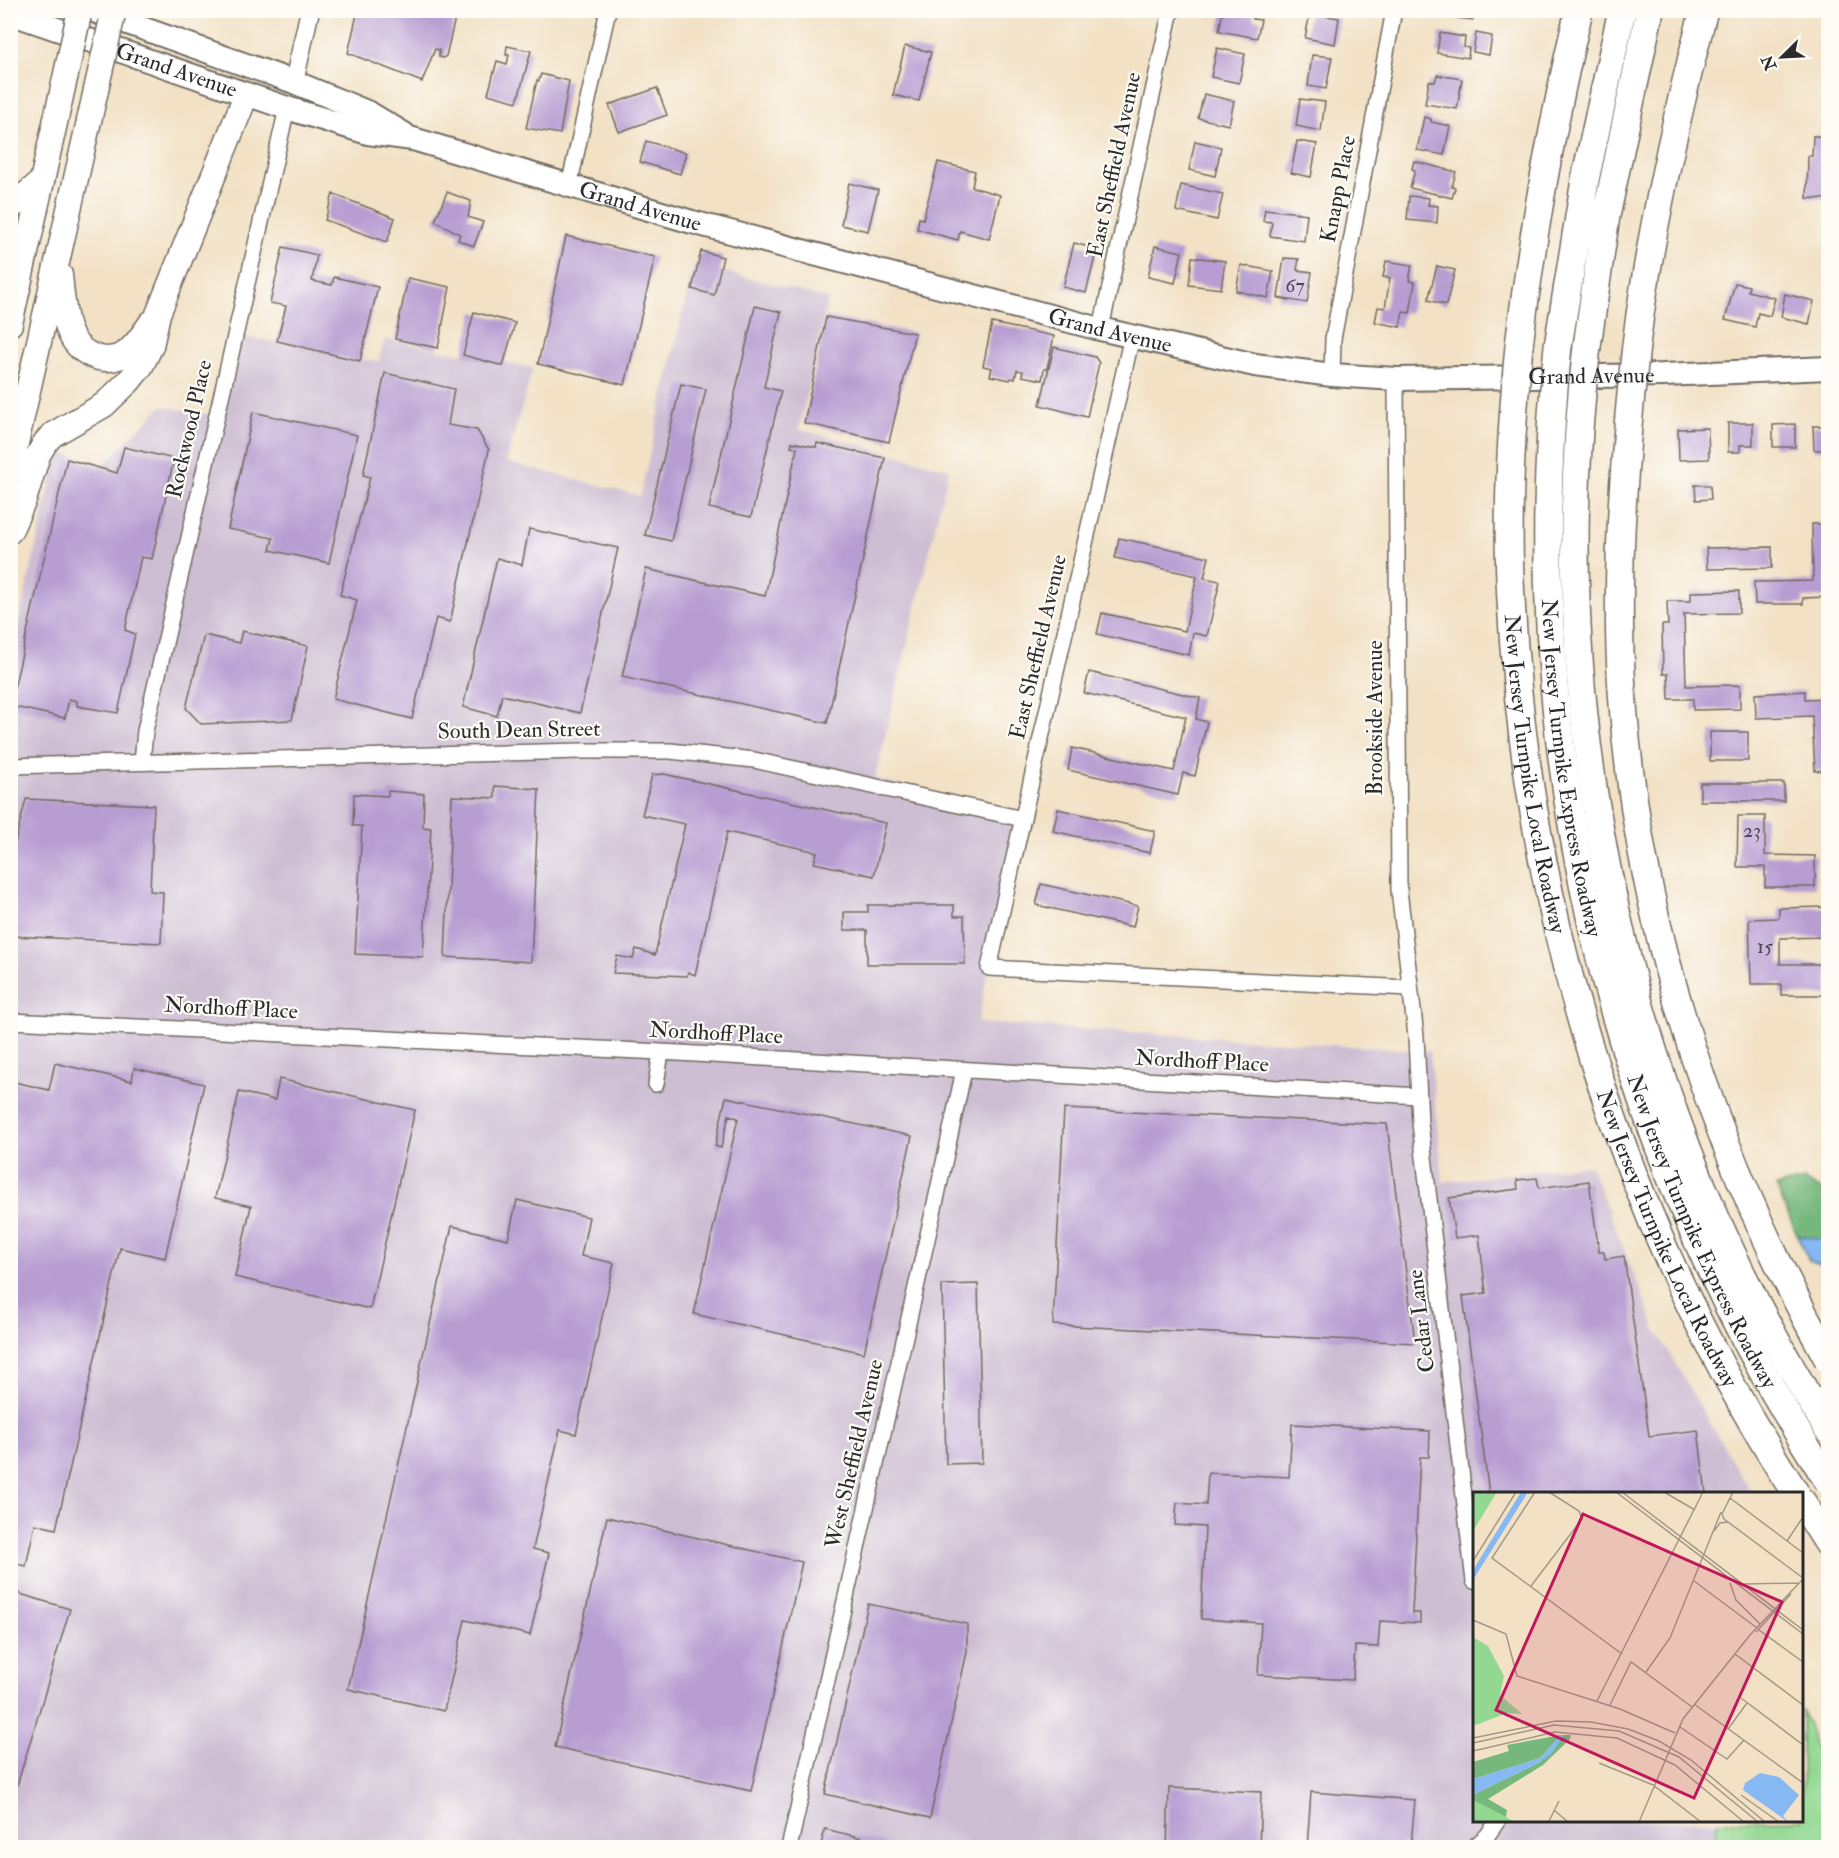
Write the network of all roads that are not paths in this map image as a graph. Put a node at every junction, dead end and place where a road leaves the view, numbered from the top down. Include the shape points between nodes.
1 (80, 10) edge
2 (91, 10) edge
3 (114, 10) edge
4 (310, 10) edge
5 (608, 10) edge
6 (1171, 10) edge
7 (1394, 10) edge
8 (1579, 10) edge
9 (1622, 10) edge
10 (1650, 10) edge
11 (1704, 10) edge
12 (10, 13) edge
13 (294, 82) junction
14 (246, 95) junction
15 (287, 108) junction
16 (413, 139) junction
17 (42, 181) junction
18 (569, 186) junction
19 (10, 208) edge
20 (58, 262) junction
21 (158, 314) junction
22 (10, 324) edge
23 (1101, 328) junction
24 (1131, 336) junction
25 (1828, 369) edge
26 (1332, 375) junction
27 (1396, 379) junction
28 (10, 470) edge
29 (10, 531) edge
30 (142, 762) junction
31 (10, 766) edge
32 (1023, 819) junction
33 (1410, 988) junction
34 (10, 1021) edge
35 (661, 1052) junction
36 (1418, 1056) joint
37 (964, 1071) junction
38 (656, 1084) dead end
39 (1419, 1096) junction
40 (1828, 1359) edge
41 (1828, 1429) edge
42 (1828, 1481) edge
43 (1795, 1492) edge
44 (1803, 1504) edge
45 (1828, 1543) edge
46 (1473, 1572) edge
47 (1497, 1822) edge
48 (789, 1848) edge
49 (1473, 1848) edge

1 - 17 highway, bridge
2 - 13 main road, Grand Avenue
3 - 20 highway, bridge
4 - 13 street
5 - 18 street
6 - 23 street, East Sheffield Avenue
7 - 26 street, Knapp Place via 1333,339
8 - 43 highway, New Jersey Turnpike Local Roadway, bridge via 1533,241 1510,475 1513,628 1533,802 1563,953 1597,1073 1646,1206 1712,1350
9 - 42 highway, New Jersey Turnpike Express Roadway, bridge via 1585,180 1551,411 1547,486 1550,648 1571,825 1597,950 1633,1077 1664,1162 1713,1276 1751,1350
10 - 41 highway, New Jersey Turnpike Express Roadway, bridge via 1598,258 1579,420 1575,560 1592,776 1625,950 1658,1064 1706,1192 1762,1312
11 - 40 highway, bridge via 1657,210 1636,345 1620,564 1626,738 1635,815 1656,922 1712,1109 1753,1212
12 - 14 main road, Grand Avenue
13 - 16 main road, Grand Avenue via 369,113
14 - 15 main road, Grand Avenue
14 - 21 highway
15 - 16 main road, Grand Avenue via 368,133
15 - 30 street, Rockwood Place via 145,731
16 - 18 main road, Grand Avenue
17 - 19 highway
17 - 22 highway
18 - 23 main road, Grand Avenue
20 - 21 highway via 68,330 87,354 105,358 123,355
20 - 28 highway
21 - 29 highway via 151,346 129,381 104,405 45,443
23 - 24 main road, Grand Avenue
24 - 26 main road, Grand Avenue via 1255,365
24 - 32 street, East Sheffield Avenue
25 - 27 main road, Grand Avenue
26 - 27 main road, Grand Avenue
27 - 33 street, Brookside Avenue via 1397,861
30 - 31 street, South Dean Street
30 - 32 street, South Dean Street via 670,751 780,765
32 - 33 street, East Sheffield Avenue via 989,968
33 - 36 street, Brookside Avenue
34 - 35 street, Nordhoff Place
35 - 37 street, Nordhoff Place
35 - 38 street
36 - 39 street, Cedar Lane
37 - 39 street, Nordhoff Place
37 - 48 street, West Sheffield Avenue
39 - 46 street, Cedar Lane
44 - 45 highway
47 - 49 street

